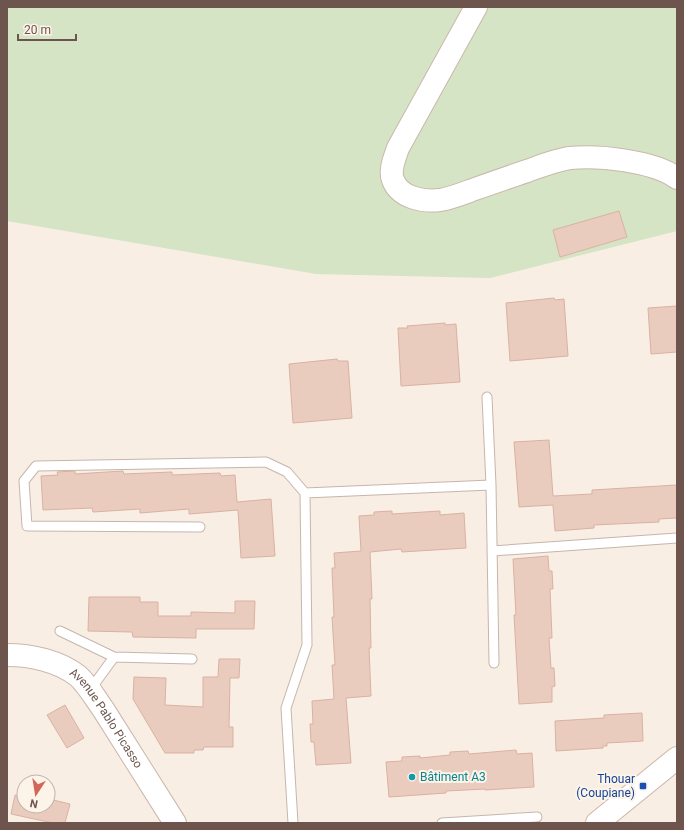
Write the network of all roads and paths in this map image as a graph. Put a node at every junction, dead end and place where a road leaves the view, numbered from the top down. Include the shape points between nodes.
1 (476, 7) edge
2 (677, 178) edge
3 (487, 397) dead end
4 (491, 485) junction
5 (304, 493) junction
6 (200, 527) dead end
7 (677, 538) edge
8 (492, 551) junction
9 (60, 631) dead end
10 (7, 655) edge
11 (114, 657) junction
12 (192, 659) dead end
13 (494, 663) dead end
14 (90, 690) junction
15 (677, 758) edge
16 (537, 816) dead end
17 (175, 823) edge
18 (293, 823) edge
19 (442, 823) edge
20 (597, 823) edge

1 - 2 street via 398,148 392,172 393,180 402,192 426,200 440,200 570,158 625,160 653,167
3 - 4 lane
4 - 5 lane
4 - 8 lane
5 - 6 lane via 287,472 266,462 36,466 24,481 27,526
5 - 18 lane via 307,645 286,708
7 - 8 lane
8 - 13 lane
9 - 11 lane
10 - 14 street, Avenue Pablo Picasso via 37,658 62,666 78,677
11 - 12 lane
11 - 14 lane
14 - 17 street, Avenue Pablo Picasso
15 - 20 street
16 - 19 lane

